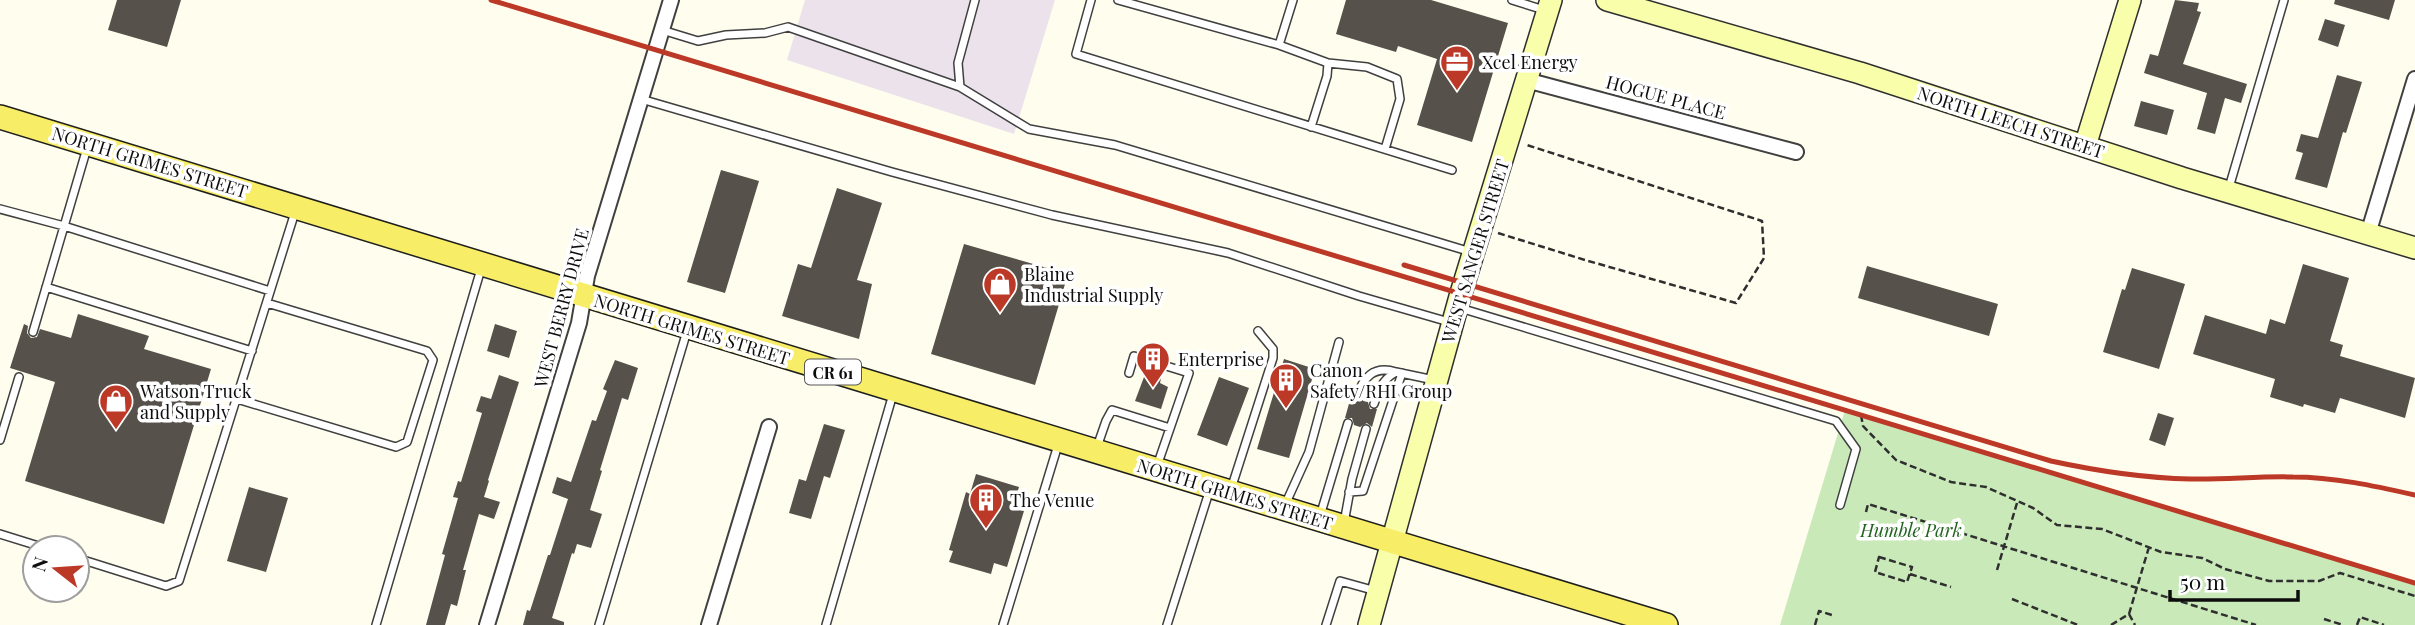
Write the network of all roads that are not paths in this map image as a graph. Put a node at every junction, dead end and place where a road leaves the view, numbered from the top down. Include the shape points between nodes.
1 (671, 0) edge
2 (975, 0) edge
3 (1091, 0) edge
4 (1118, 0) edge
5 (1293, 0) edge
6 (1512, 0) edge
7 (1607, 0) edge
8 (2130, 0) edge
9 (2284, 0) edge
10 (1549, 6) edge
11 (662, 30) junction
12 (1279, 45) junction
13 (1328, 63) junction
14 (2415, 79) edge
15 (1526, 80) junction
16 (960, 87) junction
17 (641, 99) junction
18 (0, 117) edge
19 (1311, 127) junction
20 (88, 144) junction
21 (2085, 146) junction
22 (1385, 149) junction
23 (1796, 152) dead end
24 (1452, 170) dead end
25 (2227, 192) junction
26 (297, 206) junction
27 (0, 209) edge
28 (64, 226) junction
29 (2368, 234) junction
30 (2415, 248) edge
31 (1474, 253) junction
32 (482, 265) junction
33 (46, 287) junction
34 (270, 291) junction
35 (584, 296) junction
36 (267, 303) junction
37 (1455, 315) junction
38 (688, 328) junction
39 (1258, 331) dead end
40 (33, 332) dead end
41 (1339, 342) dead end
42 (252, 351) junction
43 (1399, 372) junction
44 (1129, 373) dead end
45 (19, 377) dead end
46 (1436, 381) junction
47 (894, 390) junction
48 (1356, 398) dead end
49 (237, 399) junction
50 (1374, 404) dead end
51 (1349, 424) dead end
52 (769, 427) dead end
53 (1170, 428) junction
54 (1366, 429) dead end
55 (0, 440) edge
56 (1059, 441) junction
57 (1095, 452) junction
58 (1156, 470) junction
59 (1220, 490) junction
60 (1349, 492) junction
61 (1840, 505) dead end
62 (1283, 509) junction
63 (1318, 520) junction
64 (1343, 527) junction
65 (0, 534) edge
66 (21, 541) edge
67 (1394, 542) junction
68 (91, 562) edge
69 (1379, 592) junction
70 (376, 625) edge
71 (487, 625) edge
72 (599, 625) edge
73 (709, 625) edge
74 (826, 625) edge
75 (1003, 625) edge
76 (1167, 625) edge
77 (1326, 625) edge
78 (1369, 625) edge
79 (1666, 625) edge

1 - 11 street, WEST BERRY DRIVE
2 - 16 lane via 958,63
3 - 19 lane via 1076,54
4 - 12 lane
5 - 12 lane
6 - 10 lane
7 - 21 street, NORTH LEECH STREET via 1860,73
8 - 21 street
9 - 25 lane
10 - 15 street, WEST SANGER STREET
11 - 16 lane via 698,41 788,27
11 - 17 street, WEST BERRY DRIVE
12 - 13 lane
13 - 19 lane
13 - 22 lane via 1367,67 1397,79 1400,99
14 - 29 street
15 - 23 street, HOGUE PLACE
15 - 31 street, WEST SANGER STREET
16 - 31 lane via 1029,129 1115,145
17 - 35 street, WEST BERRY DRIVE
17 - 37 lane via 1052,215 1228,253 1359,296
18 - 20 main road, NORTH GRIMES STREET / CR 61
19 - 22 lane
20 - 26 main road, NORTH GRIMES STREET / CR 61
20 - 28 lane
21 - 25 street, NORTH LEECH STREET
22 - 24 lane
25 - 29 street, NORTH LEECH STREET
26 - 32 main road, NORTH GRIMES STREET / CR 61
26 - 34 lane
27 - 28 lane
28 - 33 lane
28 - 34 lane
29 - 30 street, NORTH LEECH STREET
31 - 37 street, WEST SANGER STREET
32 - 35 main road, NORTH GRIMES STREET / CR 61
32 - 70 lane
33 - 40 lane
33 - 42 lane
34 - 36 lane
35 - 38 main road, NORTH GRIMES STREET / CR 61
35 - 71 street, WEST BERRY DRIVE
36 - 42 lane
36 - 49 lane via 427,351 433,360 407,442 396,447
37 - 46 street, WEST SANGER STREET
37 - 61 lane via 1836,421 1857,449
38 - 47 main road, NORTH GRIMES STREET / CR 61
38 - 72 lane
39 - 59 lane via 1273,349 1273,358
41 - 62 lane via 1309,452
42 - 49 lane
43 - 46 lane
43 - 48 lane via 1387,369 1367,375
43 - 50 lane via 1381,385
43 - 60 lane via 1363,491
44 - 53 lane via 1134,356 1189,373
45 - 55 lane
46 - 67 street, WEST SANGER STREET
47 - 56 main road, NORTH GRIMES STREET / CR 61
47 - 74 lane
49 - 68 lane via 179,581 166,586
51 - 63 lane
52 - 73 street
53 - 57 lane via 1112,410
53 - 58 lane
54 - 60 lane
56 - 57 main road, NORTH GRIMES STREET / CR 61
56 - 75 lane
57 - 58 main road, NORTH GRIMES STREET / CR 61
58 - 59 main road, NORTH GRIMES STREET / CR 61
59 - 62 main road, NORTH GRIMES STREET / CR 61
59 - 76 lane
60 - 64 lane
62 - 63 main road, NORTH GRIMES STREET / CR 61
63 - 64 main road, NORTH GRIMES STREET / CR 61
64 - 67 main road, NORTH GRIMES STREET / CR 61
65 - 66 lane
67 - 69 street, WEST SANGER STREET
67 - 79 main road, NORTH GRIMES STREET / CR 61
69 - 77 lane via 1340,581
69 - 78 street, WEST SANGER STREET

